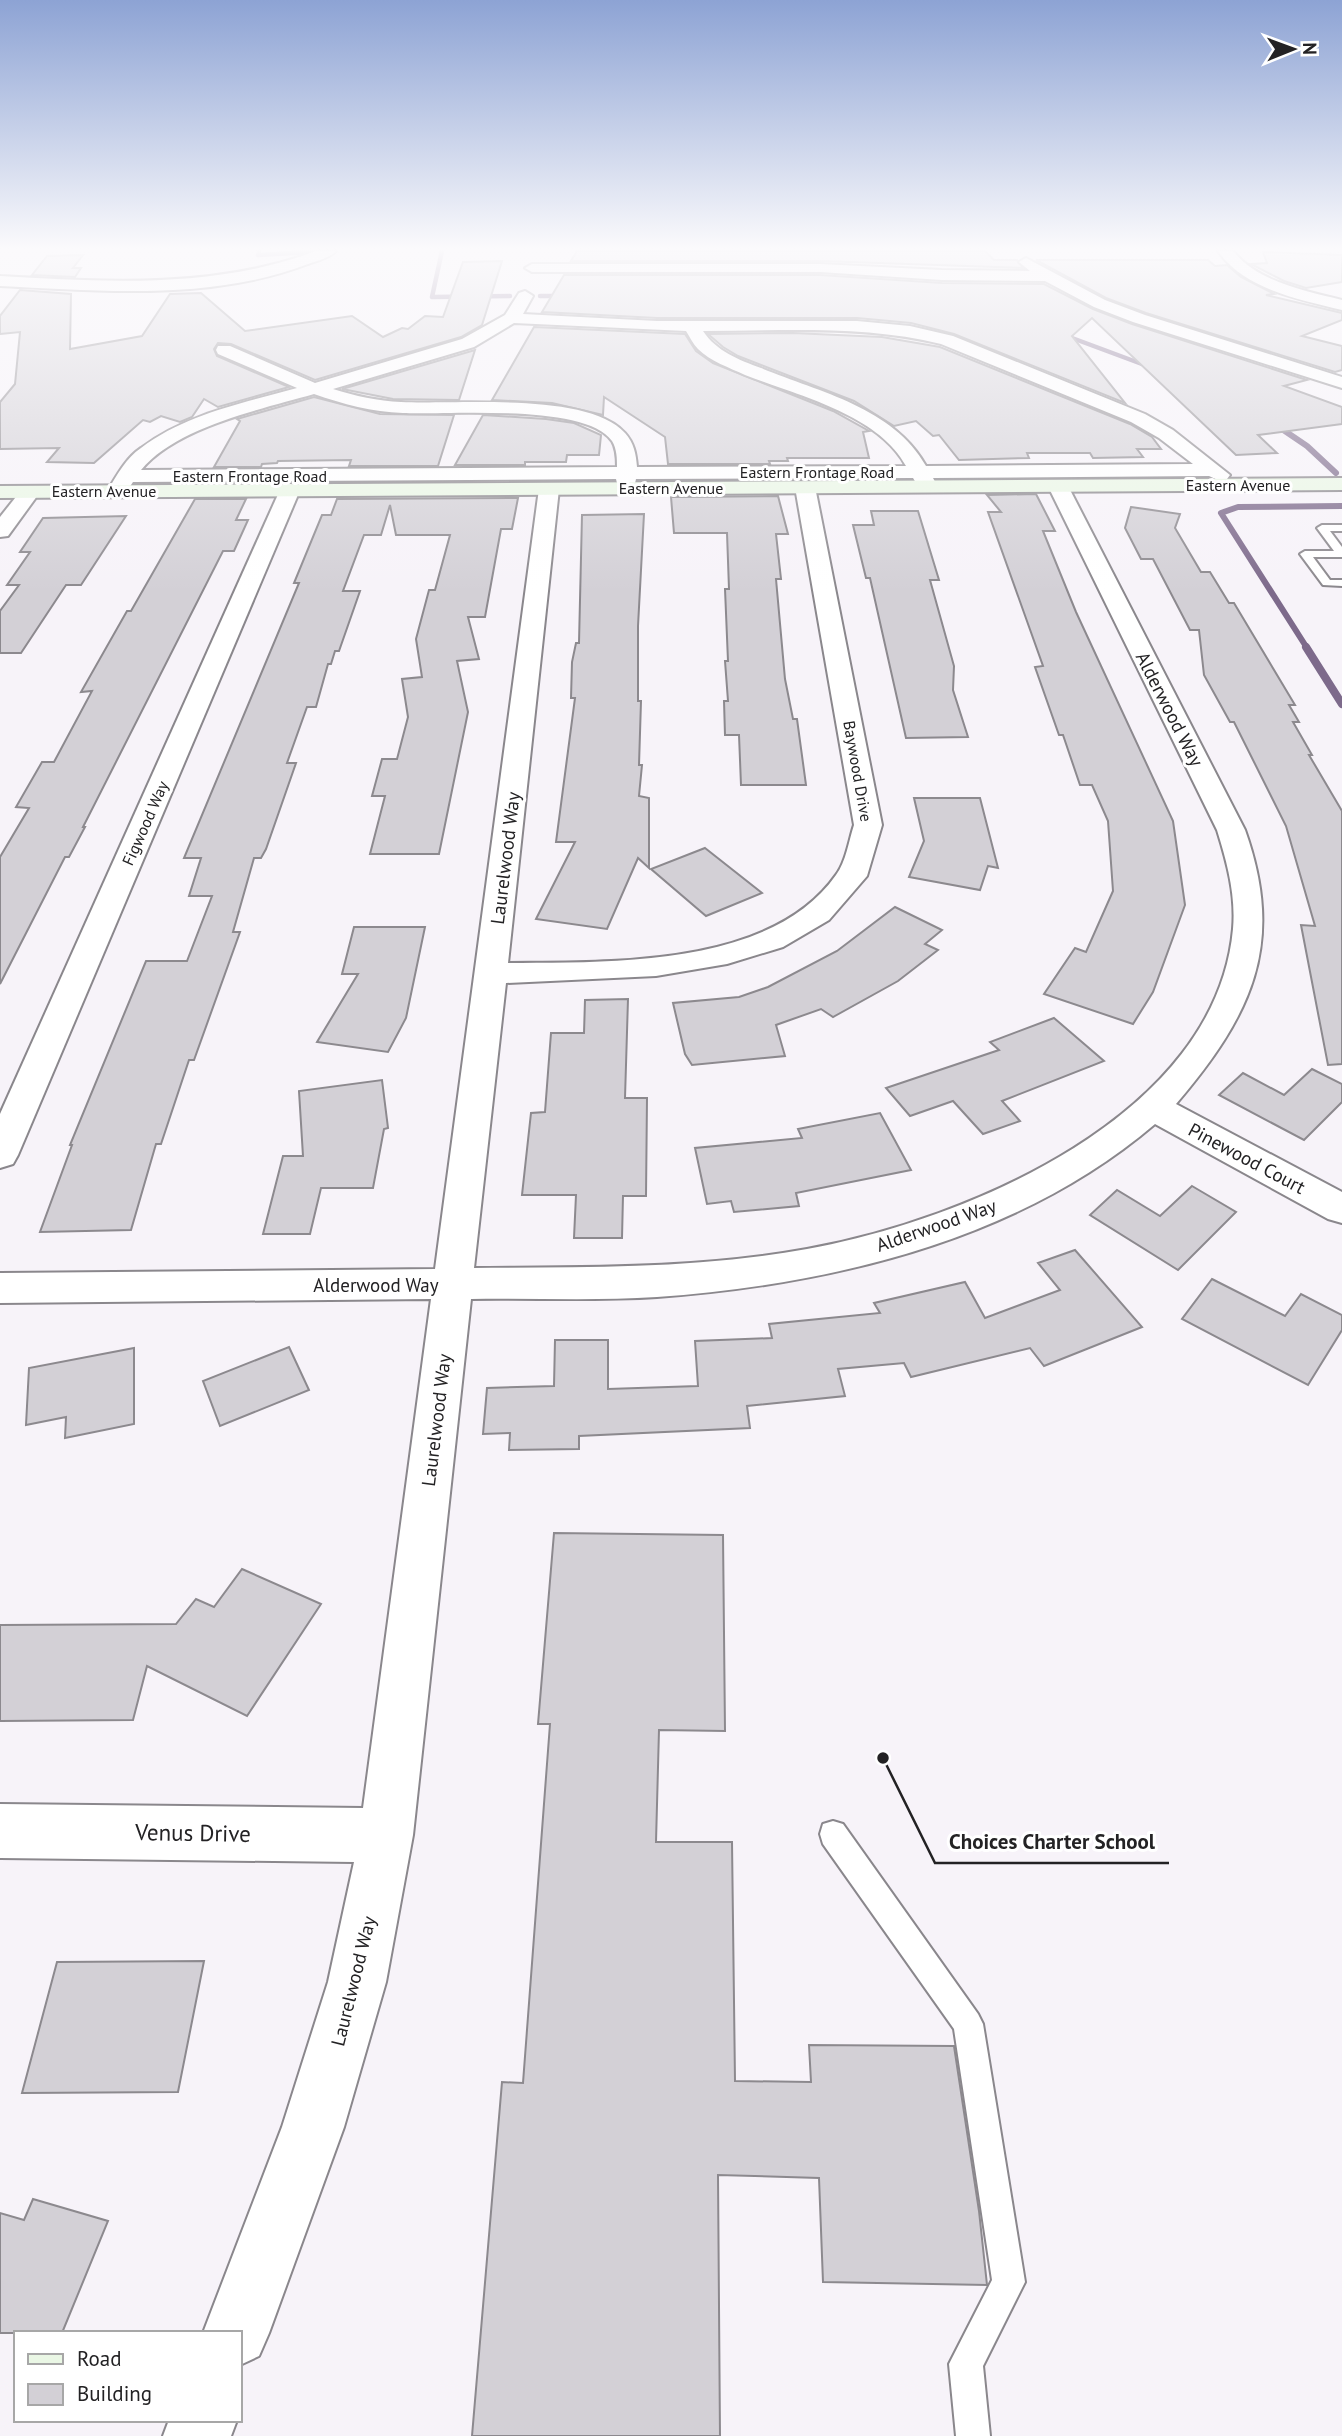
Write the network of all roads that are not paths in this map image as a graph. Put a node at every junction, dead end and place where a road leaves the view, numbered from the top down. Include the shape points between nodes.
1 (258, 365) edge
2 (398, 365) edge
3 (737, 365) edge
4 (1005, 365) edge
5 (1291, 365) edge
6 (1342, 383) edge
7 (314, 389) junction
8 (1213, 470) junction
9 (925, 479) junction
10 (626, 481) junction
11 (122, 484) junction
12 (1234, 485) junction
13 (1342, 485) edge
14 (1058, 486) junction
15 (805, 487) junction
16 (549, 489) junction
17 (290, 490) junction
18 (0, 492) edge
19 (30, 492) junction
20 (7, 513) edge
21 (1342, 528) edge
22 (0, 531) edge
23 (1342, 554) edge
24 (1342, 583) edge
25 (491, 973) junction
26 (1153, 1107) junction
27 (0, 1155) edge
28 (1342, 1209) edge
29 (452, 1285) junction
30 (0, 1288) edge
31 (0, 1831) edge
32 (833, 1834) dead end
33 (386, 1835) junction
34 (237, 2331) edge
35 (973, 2436) edge

1 - 7 street
2 - 7 street
3 - 9 street via 864,417 900,443
4 - 8 street via 1128,413 1166,434
5 - 6 street
7 - 10 street via 401,408 537,410 581,418 622,439 627,449
7 - 11 street via 192,426 154,446
8 - 9 street, Eastern Frontage Road
8 - 12 street
9 - 10 street, Eastern Frontage Road
9 - 14 main road, Eastern Avenue
9 - 15 main road, Eastern Avenue
10 - 11 street, Eastern Frontage Road
10 - 15 main road, Eastern Avenue
10 - 16 main road, Eastern Avenue
11 - 17 main road, Eastern Avenue
11 - 19 main road, Eastern Avenue
12 - 13 main road, Eastern Avenue
12 - 14 main road, Eastern Avenue
14 - 26 street, Alderwood Way via 1231,830 1249,904 1238,983 1220,1023 1193,1064
15 - 25 street, Baywood Drive via 869,825 866,850 855,874 836,898 809,919 733,953 639,970
16 - 17 main road, Eastern Avenue
16 - 25 street, Laurelwood Way
17 - 27 street, Figwood Way
18 - 19 main road, Eastern Avenue
19 - 20 street
20 - 22 street
21 - 23 lane via 1322,528
23 - 24 lane via 1305,554 1327,583
25 - 29 street, Laurelwood Way
26 - 28 street, Pinewood Court
26 - 29 street, Alderwood Way via 1102,1147 980,1213 827,1260 742,1275 654,1282
29 - 30 street, Alderwood Way
29 - 33 street, Laurelwood Way
31 - 33 street, Venus Drive
32 - 35 lane via 968,2024 1009,2282 966,2364
33 - 34 street, Laurelwood Way via 357,1982 317,2114

